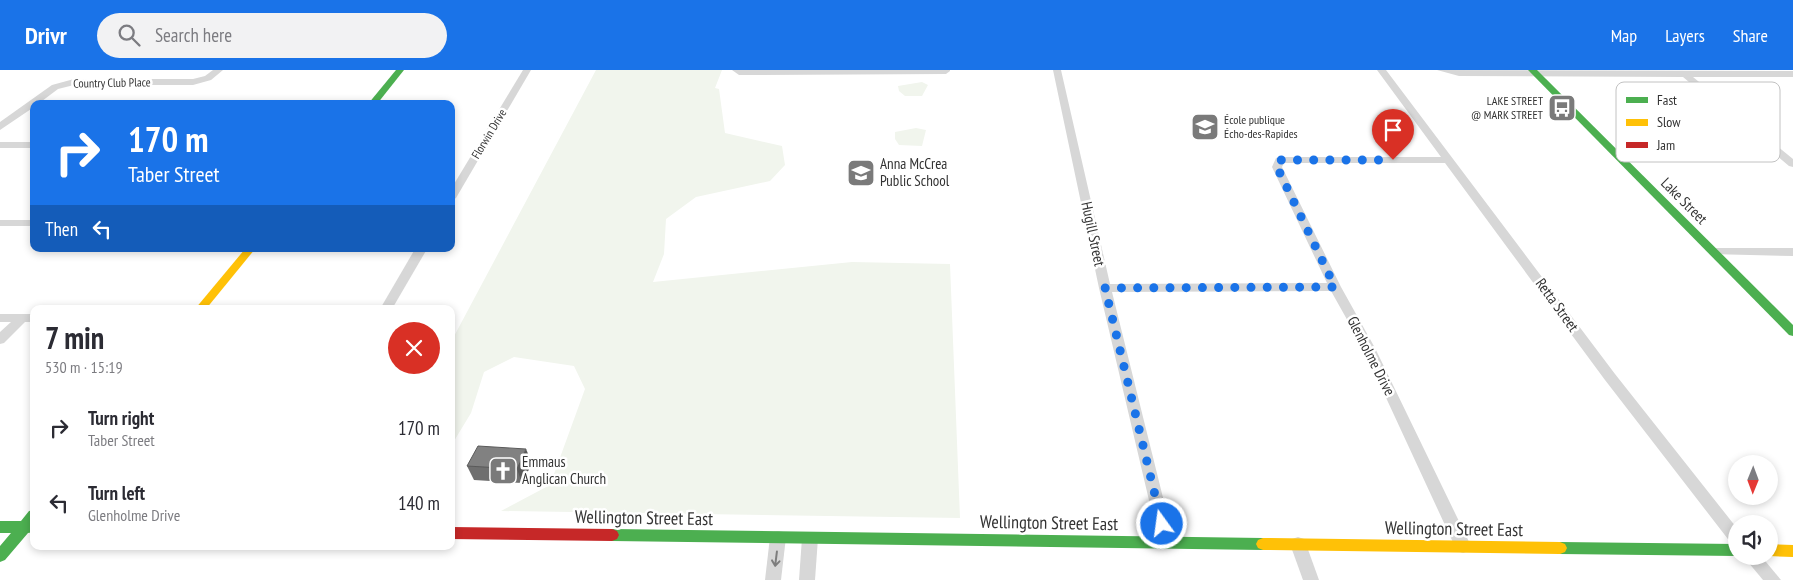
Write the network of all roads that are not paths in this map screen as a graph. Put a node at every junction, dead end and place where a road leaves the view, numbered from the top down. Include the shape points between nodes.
1 (220, 70) edge
2 (400, 70) edge
3 (527, 70) edge
4 (736, 70) edge
5 (1056, 70) edge
6 (1381, 70) edge
7 (1442, 70) edge
8 (796, 71) edge
9 (1534, 72) edge
10 (946, 73) edge
11 (1793, 74) edge
12 (1686, 75) junction
13 (1694, 82) edge
14 (37, 100) edge
15 (375, 100) edge
16 (30, 105) edge
17 (0, 127) edge
18 (0, 145) edge
19 (30, 145) edge
20 (1780, 153) edge
21 (1616, 154) edge
22 (1450, 160) junction
23 (1624, 162) edge
24 (1793, 164) edge
25 (455, 191) edge
26 (0, 223) edge
27 (30, 223) edge
28 (248, 252) edge
29 (419, 252) edge
30 (1714, 252) junction
31 (1793, 252) edge
32 (1335, 287) junction
33 (1105, 288) junction
34 (203, 305) edge
35 (388, 305) edge
36 (0, 318) edge
37 (28, 318) edge
38 (1793, 332) edge
39 (0, 340) edge
40 (0, 527) edge
41 (29, 527) edge
42 (1728, 528) edge
43 (455, 533) edge
44 (778, 537) junction
45 (810, 538) junction
46 (1166, 542) junction
47 (1298, 544) junction
48 (1463, 546) junction
49 (1728, 550) edge
50 (1778, 550) edge
51 (1793, 550) edge
52 (0, 556) edge
53 (1759, 565) edge
54 (773, 580) edge
55 (807, 580) edge
56 (1311, 580) edge
57 (1773, 580) edge

1 - 14 street, Country Club Place via 193,82 74,82 55,87
2 - 15 main road
3 - 25 street, Florwin Drive
4 - 8 street
5 - 33 street, Hugill Street
6 - 22 street, Retta Street
7 - 9 street
8 - 10 street
9 - 12 street
9 - 21 main road, Lake Street
11 - 12 street
12 - 13 street
16 - 17 street, Country Club Place
18 - 19 street
20 - 24 street
22 - 32 street, Glenholme Drive via 1280,160 1277,167
22 - 42 street, Retta Street via 1610,377
23 - 30 main road, Lake Street
26 - 27 street
28 - 34 main road
29 - 35 street
30 - 31 street
30 - 38 main road, Lake Street
32 - 33 street
32 - 48 street, Glenholme Drive via 1369,348
33 - 46 street, Hugill Street
36 - 37 street
37 - 39 street
40 - 41 main road
41 - 52 main road
43 - 44 main road, Wellington Street East
44 - 45 main road, Wellington Street East
44 -> 54 street
45 - 46 main road, Wellington Street East
45 - 55 street
46 - 47 main road, Wellington Street East
47 - 48 main road, Wellington Street East
47 - 56 street
48 - 49 main road, Wellington Street East
50 - 51 main road
53 - 57 street

